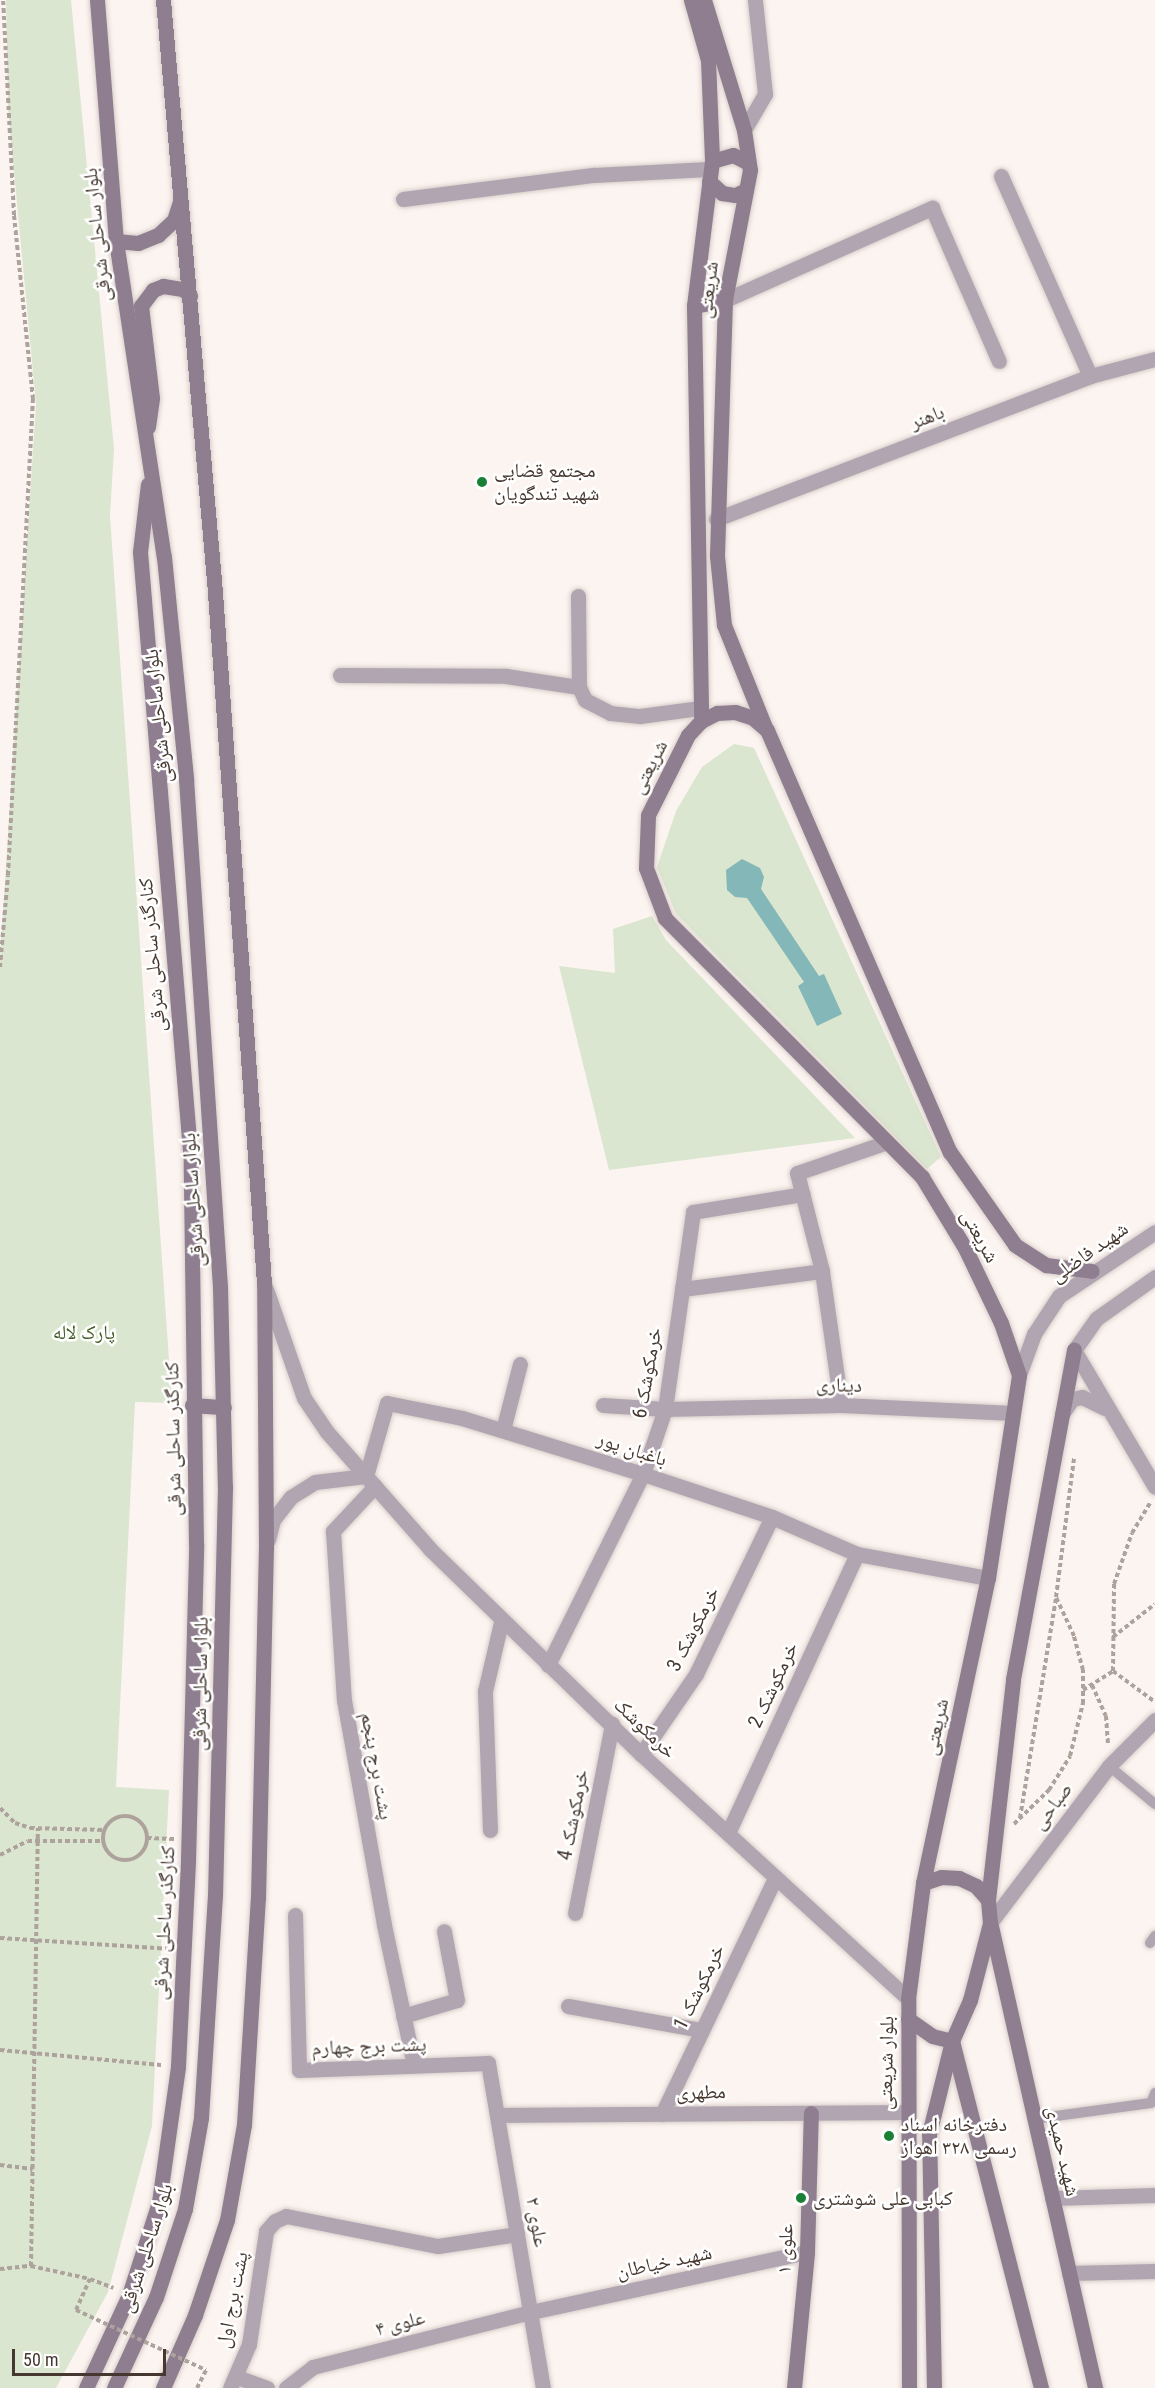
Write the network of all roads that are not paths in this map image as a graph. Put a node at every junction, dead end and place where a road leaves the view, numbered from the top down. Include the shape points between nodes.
1 (97, 0) edge
2 (163, 0) edge
3 (691, 0) edge
4 (704, 0) edge
5 (755, 0) edge
6 (714, 59) junction
7 (744, 130) junction
8 (747, 162) junction
9 (710, 170) junction
10 (1001, 176) dead end
11 (746, 190) junction
12 (403, 199) dead end
13 (181, 200) junction
14 (116, 241) junction
15 (190, 296) junction
16 (725, 300) junction
17 (694, 306) junction
18 (1155, 359) edge
19 (999, 361) dead end
20 (1090, 376) junction
21 (146, 445) junction
22 (150, 476) junction
23 (716, 519) junction
24 (578, 596) dead end
25 (340, 675) dead end
26 (579, 687) junction
27 (700, 714) junction
28 (767, 730) junction
29 (887, 1142) junction
30 (803, 1194) junction
31 (1155, 1232) edge
32 (822, 1270) junction
33 (1092, 1271) junction
34 (1155, 1277) edge
35 (264, 1283) junction
36 (682, 1289) junction
37 (1074, 1350) junction
38 (520, 1364) dead end
39 (1018, 1375) junction
40 (192, 1405) junction
41 (603, 1405) dead end
42 (841, 1405) junction
43 (224, 1407) junction
44 (1105, 1408) junction
45 (665, 1409) junction
46 (1012, 1413) junction
47 (1058, 1422) junction
48 (502, 1430) junction
49 (643, 1474) junction
50 (370, 1481) junction
51 (1155, 1487) edge
52 (772, 1517) junction
53 (266, 1548) junction
54 (857, 1554) junction
55 (988, 1578) junction
56 (501, 1622) junction
57 (548, 1665) junction
58 (1155, 1720) edge
59 (612, 1724) junction
60 (641, 1754) junction
61 (1109, 1766) junction
62 (1155, 1804) edge
63 (490, 1830) dead end
64 (728, 1833) junction
65 (775, 1878) junction
66 (923, 1883) junction
67 (988, 1900) junction
68 (575, 1913) dead end
69 (295, 1915) dead end
70 (990, 1923) junction
71 (444, 1931) dead end
72 (908, 1999) junction
73 (568, 2006) dead end
74 (403, 2016) junction
75 (908, 2019) junction
76 (702, 2030) junction
77 (952, 2041) junction
78 (488, 2062) joint
79 (414, 2065) junction
80 (1155, 2093) edge
81 (811, 2112) junction
82 (906, 2112) junction
83 (662, 2114) junction
84 (497, 2115) junction
85 (1034, 2119) junction
86 (1155, 2195) edge
87 (1052, 2198) junction
88 (518, 2234) junction
89 (807, 2252) junction
90 (1155, 2271) edge
91 (1069, 2273) junction
92 (531, 2312) junction
93 (233, 2383) edge
94 (86, 2388) edge
95 (114, 2388) edge
96 (163, 2388) edge
97 (267, 2388) edge
98 (286, 2388) edge
99 (543, 2388) edge
100 (794, 2388) edge
101 (909, 2388) edge
102 (934, 2388) edge
103 (1041, 2388) edge
104 (1095, 2388) edge

1 - 14 main road, بلوار ساحلی شرقی
2 - 13 main road
3 - 6 main road, شریعتی
4 - 6 main road, شریعتی
5 - 7 street via 765,94
6 - 7 main road, شریعتی
6 - 9 main road, شریعتی
7 - 8 main road, شریعتی
8 - 9 main road via 726,154
8 - 11 main road, شریعتی via 750,177
9 - 11 main road via 722,193 735,195
9 - 12 street via 594,175
9 - 17 main road, شریعتی
10 - 20 street
11 - 16 main road, شریعتی
13 - 14 main road via 174,220 158,235 138,243
13 - 15 main road
14 - 21 main road, بلوار ساحلی شرقی
15 - 21 main road via 173,286 163,286 153,290 141,306 152,398
15 - 35 main road
16 - 17 main road
16 - 19 street via 932,208
16 - 23 main road, شریعتی
17 - 27 main road, شریعتی
18 - 20 street, باهنر
20 - 23 street, باهنر
21 - 22 main road, بلوار ساحلی شرقی
22 - 40 main road, کنارگذر ساحلی شرقی via 143,502 140,552 190,1162
22 - 43 main road, بلوار ساحلی شرقی via 164,557 186,779 220,1287
23 - 28 main road, شریعتی via 724,625
24 - 26 street
25 - 26 street via 506,676
26 - 27 street via 585,700 610,713
27 - 28 main road via 735,712 753,718
27 - 29 main road, شریعتی via 648,815 646,868 665,918
28 - 33 main road, شریعتی via 950,1152 1015,1245 1046,1265
29 - 30 street via 797,1173
29 - 39 main road, شریعتی via 921,1177 965,1248 1001,1323
30 - 32 street
30 - 36 street, خرمکوشک 6 via 693,1212
31 - 33 street, شهید فاضلی
32 - 36 street
32 - 42 street
33 - 39 street, شهید فاضلی via 1059,1296 1034,1334
34 - 37 street via 1096,1319
35 - 50 street, خرمکوشک via 304,1398
35 - 53 main road
36 - 45 street, خرمکوشک 6
37 - 44 street
37 - 47 main road
38 - 48 street
39 - 46 main road, شریعتی
40 - 43 main road
40 - 94 main road, کنارگذر ساحلی شرقی via 196,1544 178,2066 159,2202 129,2295
41 - 45 street, دیناری
42 - 45 street, دیناری
42 - 46 street, دیناری
43 - 95 main road, بلوار ساحلی شرقی via 225,1546 215,1895 201,2118 185,2209 156,2297
44 - 47 street via 1092,1399 1072,1399
44 - 51 street
45 - 49 street, خرمکوشک 6
46 - 55 main road, شریعتی
47 - 67 main road via 1013,1679
48 - 49 street, باغبان پور
48 - 50 street, باغبان پور via 387,1403
49 - 52 street, باغبان پور
49 - 57 street, خرمکوشک 6
50 - 53 street via 315,1482 291,1497 273,1520
50 - 56 street, خرمکوشک
50 - 74 street, پشت برج پنجم via 333,1531 344,1700
52 - 54 street, باغبان پور
52 - 60 street, خرمکوشک 3 via 696,1674
53 - 96 main road via 258,1898 244,2125 227,2220 195,2315
54 - 55 street, باغبان پور
54 - 64 street, خرمکوشک 2
55 - 66 main road, شریعتی
56 - 57 street, خرمکوشک
56 - 63 street via 485,1691
57 - 59 street, خرمکوشک
58 - 61 street, صباحی
59 - 60 street, خرمکوشک
59 - 68 street, خرمکوشک 4
60 - 64 street, خرمکوشک
61 - 62 lane
61 - 70 street, صباحی
64 - 65 street, خرمکوشک
65 - 72 street, خرمکوشک
65 - 76 street, خرمکوشک 1
66 - 67 main road via 941,1877 959,1878 976,1886
66 - 72 main road, بلوار شریعتی
67 - 70 main road
69 - 79 street, پشت برج چهارم via 299,2070
70 - 77 main road via 970,2000
70 - 85 main road, شهید حمیدی
71 - 74 street via 458,2001
72 - 75 main road, بلوار شریعتی
73 - 76 street
74 - 79 street, پشت برج پنجم
75 - 77 main road via 932,2036
75 - 82 main road, بلوار شریعتی
76 - 83 street, خرمکوشک 1
77 - 102 main road via 930,2134
77 - 103 main road
78 - 79 street, پشت برج چهارم
78 - 84 street, علوی ۲
80 - 85 lane via 1151,2103
81 - 82 street, مطهری
81 - 83 street, مطهری
81 - 89 main road, علوی ۱
82 - 101 main road, بلوار شریعتی
83 - 84 street, مطهری
84 - 88 street, علوی ۲
85 - 87 main road, شهید حمیدی
86 - 87 street
87 - 91 main road, شهید حمیدی
88 - 92 street, علوی ۲
88 - 93 street, پشت برج اول via 438,2246 286,2216 275,2221 266,2231 249,2344
89 - 92 street, شهید خیاطان
89 - 100 main road, علوی ۱
90 - 91 street
91 - 104 main road, شهید حمیدی
92 - 98 street, علوی ۴ via 313,2367
92 - 99 street, علوی ۲
93 - 97 street

